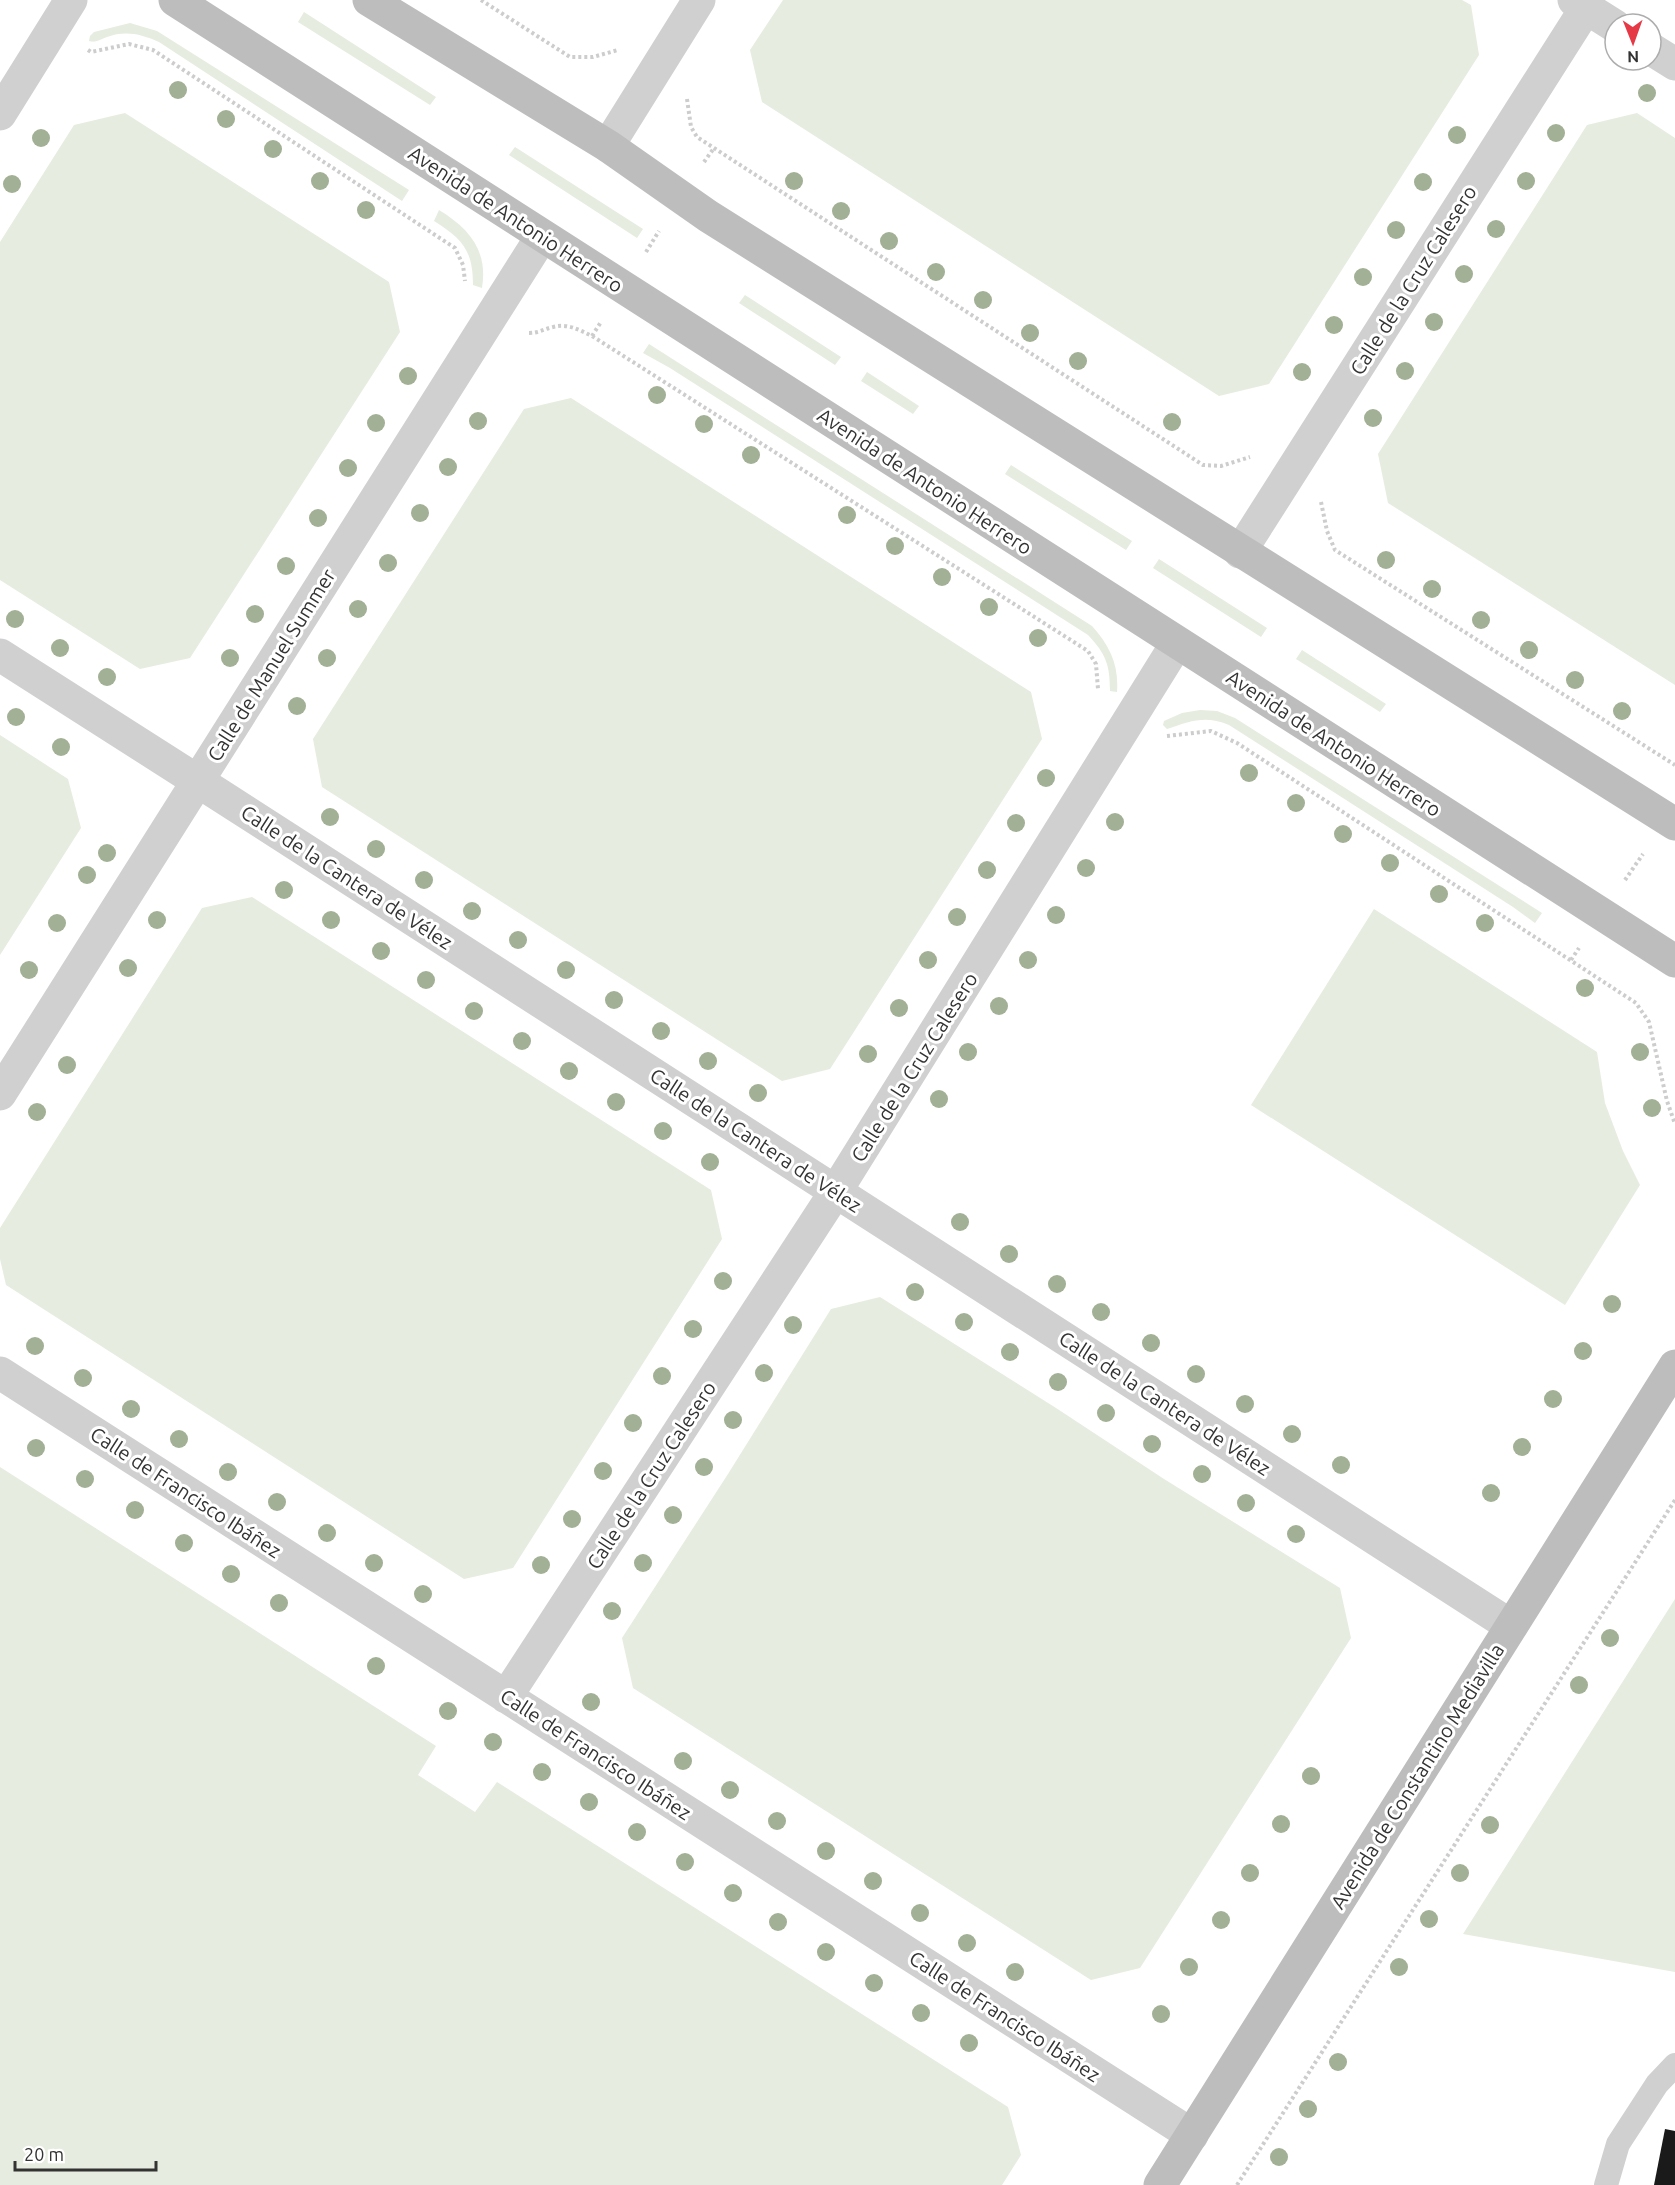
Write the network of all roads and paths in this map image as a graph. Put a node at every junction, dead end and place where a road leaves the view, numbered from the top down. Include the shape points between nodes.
1 (71, 0) edge
2 (175, 0) edge
3 (369, 0) edge
4 (481, 0) edge
5 (699, 0) edge
6 (1580, 4) edge
7 (1603, 18) edge
8 (53, 28) junction
9 (653, 71) junction
10 (0, 114) edge
11 (608, 146) junction
12 (714, 148) junction
13 (681, 198) junction
14 (542, 236) junction
15 (623, 288) junction
16 (493, 312) junction
17 (592, 336) junction
18 (1290, 473) junction
19 (1240, 552) junction
20 (1176, 643) junction
21 (0, 655) edge
22 (1131, 716) junction
23 (1675, 765) edge
24 (198, 781) junction
25 (1675, 824) edge
26 (1675, 962) edge
27 (0, 1094) edge
28 (1675, 1124) edge
29 (836, 1191) junction
30 (1675, 1366) edge
31 (0, 1373) edge
32 (1675, 1500) edge
33 (1511, 1626) junction
34 (506, 1697) junction
35 (1675, 2065) edge
36 (1192, 2135) junction
37 (1160, 2185) edge
38 (1237, 2185) edge
39 (1606, 2185) edge

1 - 8 street
2 - 14 street, Avenida de Antonio Herrero
3 - 11 street
4 - 9 path via 570,57 593,57 616,50
5 - 9 street
6 - 7 street
6 - 18 street, Calle de la Cruz Calesero
8 - 10 street
8 - 16 path via 92,52 129,44 153,50 456,248 467,290
9 - 11 street
9 - 12 path via 681,90 687,99 691,127 697,137
11 - 13 street
12 - 13 path
12 - 18 path via 1203,465 1221,466 1257,457
13 - 15 path
13 - 19 street
14 - 15 street, Avenida de Antonio Herrero
14 - 16 street, Calle de Manuel Summer
15 - 17 path
15 - 20 street, Avenida de Antonio Herrero
16 - 17 path via 527,333 571,326
16 - 24 street, Calle de Manuel Summer
17 - 22 path via 1088,651 1096,664 1099,695
18 - 19 street, Calle de la Cruz Calesero
18 - 23 path via 1318,492 1335,550
19 - 25 street
20 - 22 street, Calle de la Cruz Calesero
20 - 26 street, Avenida de Antonio Herrero
21 - 24 street, Calle de la Cantera de Vélez
22 - 28 path via 1160,735 1211,731 1237,743 1636,1003 1649,1022
22 - 29 street, Calle de la Cruz Calesero
24 - 27 street, Calle de Manuel Summer
24 - 29 street, Calle de la Cantera de Vélez
29 - 33 street, Calle de la Cantera de Vélez
29 - 34 street, Calle de la Cruz Calesero
30 - 33 street, Avenida de Constantino Mediavilla
31 - 34 street, Calle de Francisco Ibáñez
32 - 38 path
33 - 36 street, Avenida de Constantino Mediavilla
34 - 36 street, Calle de Francisco Ibáñez
35 - 39 lane via 1657,2084 1618,2144
36 - 37 street, Avenida de Constantino Mediavilla

